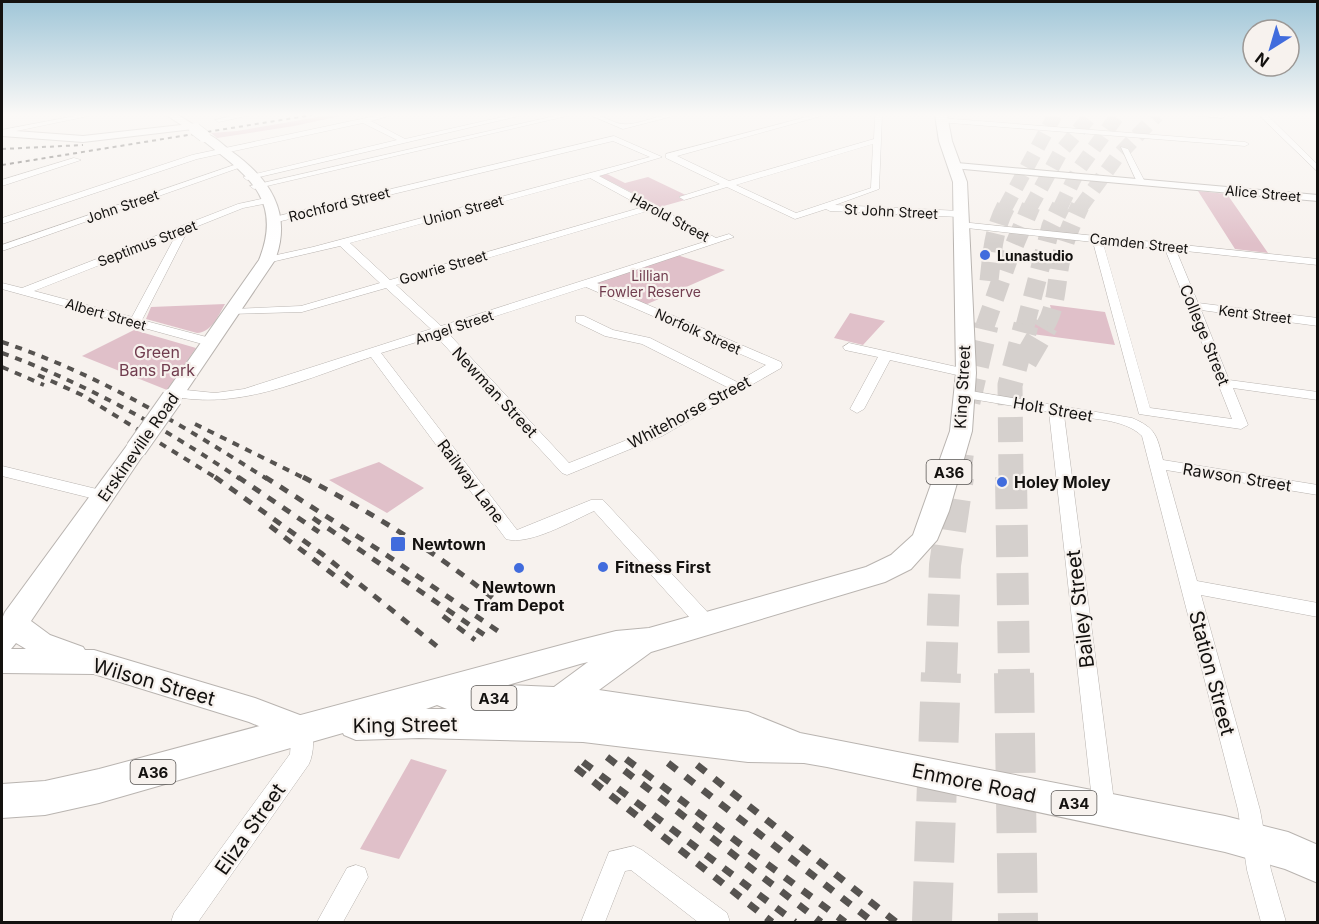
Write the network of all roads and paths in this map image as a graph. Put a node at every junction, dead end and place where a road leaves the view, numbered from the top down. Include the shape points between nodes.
1 (194, 158) edge
2 (227, 158) edge
3 (328, 158) edge
4 (342, 158) edge
5 (517, 158) edge
6 (654, 158) edge
7 (673, 158) edge
8 (816, 158) edge
9 (877, 158) edge
10 (953, 158) edge
11 (1129, 158) edge
12 (1305, 158) edge
13 (77, 160) dead end
14 (957, 166) junction
15 (1317, 170) edge
16 (249, 176) junction
17 (593, 176) junction
18 (1141, 182) junction
19 (2, 183) edge
20 (727, 184) junction
21 (684, 197) dead end
22 (1317, 198) edge
23 (652, 207) junction
24 (821, 207) junction
25 (271, 209) junction
26 (961, 220) junction
27 (2, 221) edge
28 (184, 229) junction
29 (729, 237) dead end
30 (1097, 239) junction
31 (715, 241) junction
32 (342, 242) junction
33 (1169, 246) junction
34 (2, 248) edge
35 (267, 260) junction
36 (1317, 261) edge
37 (388, 283) junction
38 (587, 283) junction
39 (2, 286) edge
40 (24, 291) junction
41 (1193, 306) junction
42 (233, 312) junction
43 (580, 319) dead end
44 (135, 322) junction
45 (1317, 322) edge
46 (440, 331) junction
47 (210, 342) junction
48 (849, 346) dead end
49 (374, 352) junction
50 (886, 355) junction
51 (776, 365) joint
52 (965, 383) junction
53 (1224, 383) junction
54 (737, 387) junction
55 (174, 396) junction
56 (1317, 396) edge
57 (857, 409) dead end
58 (1056, 410) junction
59 (1141, 427) joint
60 (1156, 464) junction
61 (567, 470) joint
62 (2, 471) edge
63 (1317, 490) edge
64 (103, 496) junction
65 (1189, 586) junction
66 (1317, 610) edge
67 (706, 623) junction
68 (8, 630) edge
69 (649, 640) junction
70 (2, 660) edge
71 (94, 662) junction
72 (428, 696) junction
73 (560, 700) junction
74 (509, 725) junction
75 (309, 728) junction
76 (804, 748) junction
77 (2, 801) edge
78 (1104, 809) junction
79 (1255, 842) junction
80 (1317, 864) edge
81 (356, 877) dead end
82 (183, 922) edge
83 (329, 922) edge
84 (593, 922) edge
85 (718, 922) edge
86 (1274, 922) edge

1 - 27 street
2 - 16 main road
3 - 16 street
4 - 16 street
5 - 25 street, Rochford Street
6 - 17 street, Union Street
7 - 20 street
8 - 20 street
9 - 24 street via 875,189
10 - 14 highway, King Street / A36
11 - 18 street
12 - 15 street
13 - 19 street
14 - 18 street, Alice Street
14 - 26 highway, King Street / A36
16 - 25 main road
16 - 34 street, John Street
17 - 23 street, Harold Street
17 - 32 street, Union Street
18 - 22 street, Alice Street
20 - 21 street
20 - 24 street via 795,216
23 - 31 street, Harold Street
23 - 37 street, Gowrie Street
24 - 26 street, St John Street via 903,211
25 - 28 street, Septimus Street via 241,206
25 - 35 main road, Erskineville Road
26 - 30 street, Camden Street
26 - 52 highway, King Street / A36
28 - 40 street, Septimus Street
28 - 44 street
29 - 31 street, Angel Street
30 - 33 street, Camden Street
30 - 53 street, College Street via 1144,411 1241,425
31 - 38 street, Angel Street
32 - 35 street, Union Street
32 - 37 street, Newman Street
33 - 36 street, Camden Street
33 - 41 street, College Street
35 - 42 main road, Erskineville Road
37 - 42 street, Gowrie Street via 302,309
37 - 46 street, Newman Street
38 - 46 street, Angel Street
38 - 51 street, Norfolk Street
39 - 40 street, Albert Street
40 - 44 street, Albert Street
41 - 45 street, Kent Street
41 - 53 street, College Street
42 - 47 main road, Erskineville Road
43 - 54 street via 609,333 646,341
44 - 47 street, Albert Street
46 - 49 street, Angel Street
46 - 61 street, Newman Street
47 - 55 main road, Erskineville Road
48 - 50 street
49 - 55 street, Angel Street via 238,395
49 - 67 street, Railway Lane via 512,536 597,504
50 - 52 street
50 - 57 street
51 - 54 street, Whitehorse Street
52 - 58 street, Holt Street
52 - 67 highway, King Street / A36 via 957,450 924,540 914,552 881,573
53 - 56 street
54 - 61 street, Whitehorse Street via 657,433
55 - 64 main road, Erskineville Road, bridge
58 - 59 street, Holt Street
58 - 78 street, Bailey Street
59 - 60 street, Station Street via 1149,435
60 - 63 street, Rawson Street
60 - 65 street, Station Street
62 - 64 street
64 - 68 main road, Erskineville Road
65 - 66 street
65 - 79 street, Station Street
67 - 69 highway, King Street / A36
68 - 71 main road
69 - 72 highway, King Street / A36 via 580,652
69 - 73 highway, King Street / A36
70 - 71 main road, Wilson Street
71 - 75 main road, Wilson Street
72 - 73 highway, Enmore Road / A34
72 - 75 highway, King Street / A36
73 - 74 highway, King Street / A36 via 532,719
73 - 76 highway, Enmore Road / A34 via 748,727
74 - 75 highway, King Street / A36 via 419,723
74 - 76 highway, Enmore Road / A34 via 583,727 747,747
75 - 77 highway, King Street / A36 via 99,786 45,798
75 - 82 street, Eliza Street via 301,757
76 - 78 highway, Enmore Road / A34
78 - 79 highway, Enmore Road / A34
79 - 80 highway, Enmore Road / A34
79 - 86 street, Station Street
81 - 83 street
84 - 85 street via 617,861 634,858

